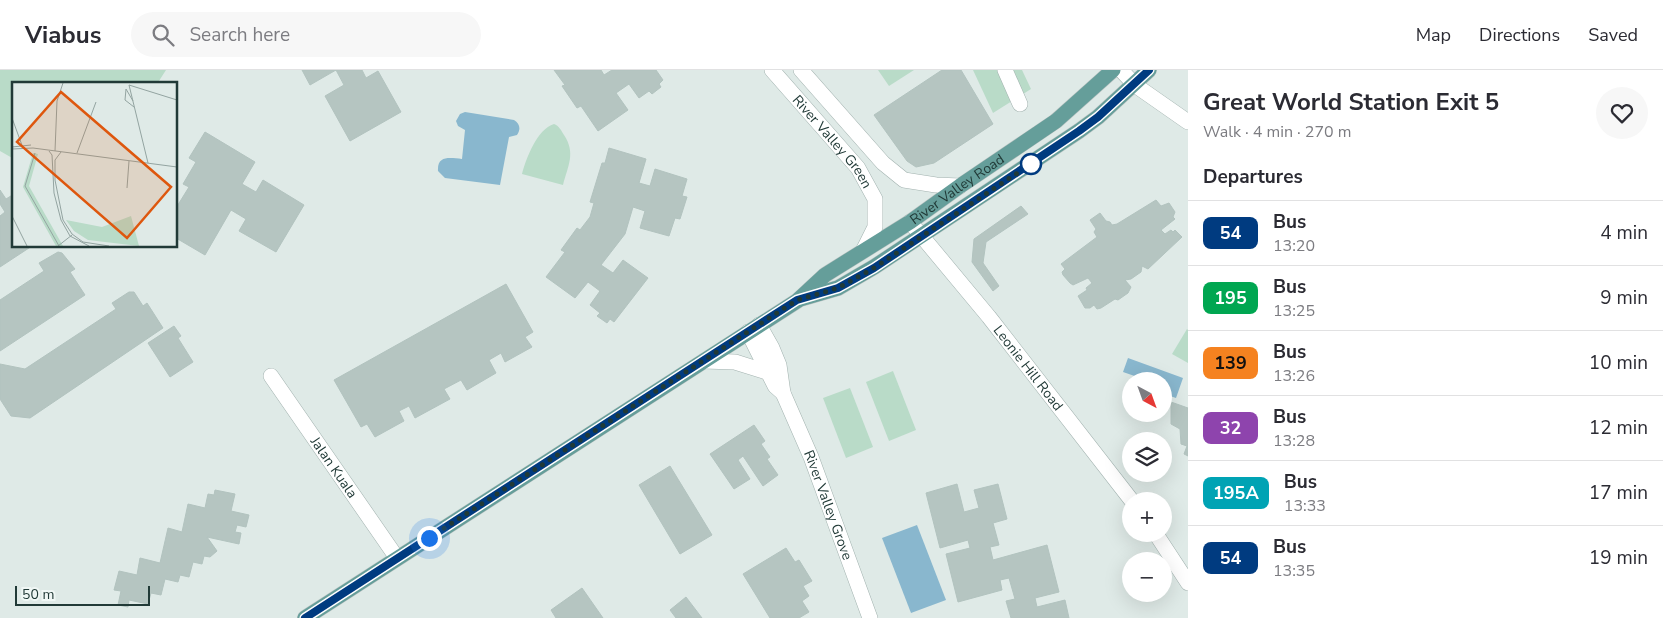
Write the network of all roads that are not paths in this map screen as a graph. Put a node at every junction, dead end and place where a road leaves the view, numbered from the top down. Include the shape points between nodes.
1 (772, 70) edge
2 (801, 70) edge
3 (1005, 70) edge
4 (1113, 70) edge
5 (1121, 70) edge
6 (1149, 70) edge
7 (1135, 85) junction
8 (1020, 104) dead end
9 (1188, 122) edge
10 (960, 186) junction
11 (910, 222) junction
12 (923, 235) junction
13 (864, 249) junction
14 (797, 300) junction
15 (753, 328) junction
16 (704, 361) junction
17 (768, 372) junction
18 (271, 376) dead end
19 (783, 393) junction
20 (1125, 492) edge
21 (1161, 542) edge
22 (398, 558) junction
23 (1188, 583) edge
24 (305, 618) edge
25 (870, 618) edge

1 - 13 street, River Valley Green via 858,168 875,199 875,227
2 - 10 street, River Valley Green via 883,163 904,180
3 - 8 street
4 - 10 main road, River Valley Road via 1056,121
5 - 7 street
6 - 7 main road, River Valley Road
7 - 9 street
7 - 12 main road, River Valley Road via 1079,131
10 - 11 main road, River Valley Road
11 - 12 street, Leonie Hill Road
11 - 13 main road, River Valley Road
12 - 14 main road, River Valley Road via 838,288
12 - 20 street, Leonie Hill Road
13 - 14 main road, River Valley Road via 825,275
14 - 15 main road, River Valley Road
15 - 16 main road, River Valley Road
15 - 17 street, River Valley Grove
15 - 19 street, River Valley Grove via 772,348 779,365
16 - 17 street via 735,362
16 - 22 main road, River Valley Road
17 - 19 street, River Valley Grove
18 - 22 street, Jalan Kuala
19 - 25 street, River Valley Grove via 811,457
21 - 23 street
22 - 24 main road, River Valley Road

